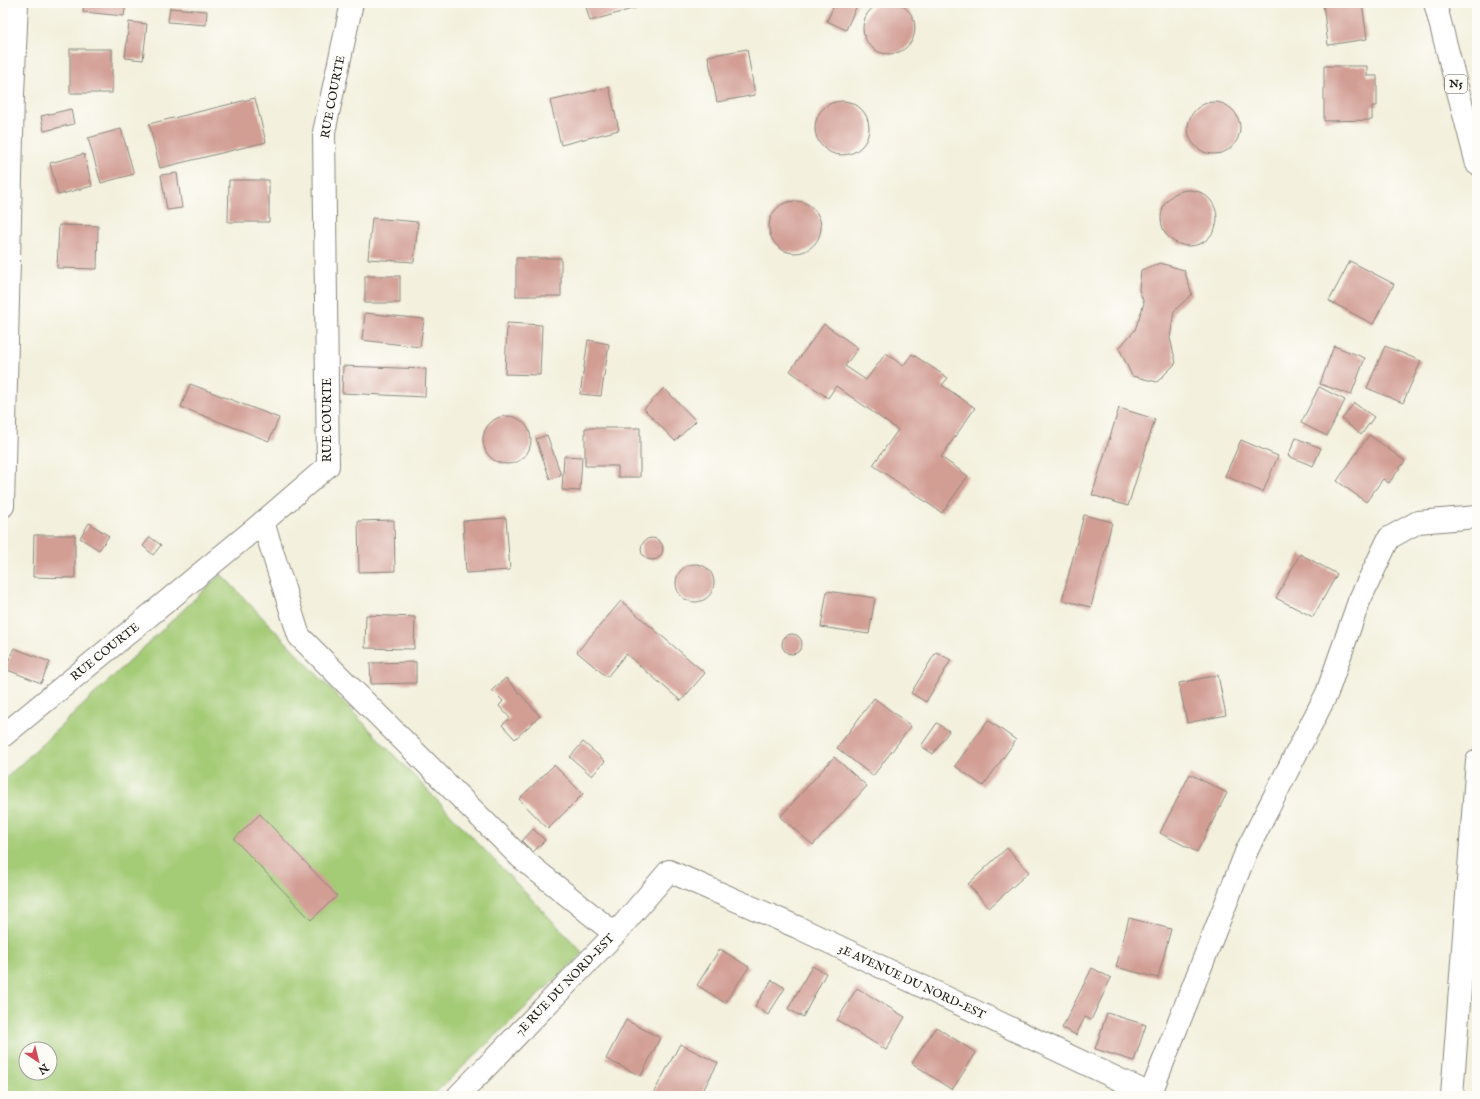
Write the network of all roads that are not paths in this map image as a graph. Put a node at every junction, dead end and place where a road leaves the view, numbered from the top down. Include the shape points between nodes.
1 (17, 3) edge
2 (352, 3) edge
3 (1435, 3) edge
4 (1477, 164) edge
5 (3, 506) edge
6 (1477, 517) edge
7 (263, 522) junction
8 (3, 736) edge
9 (1477, 761) edge
10 (669, 871) joint
11 (615, 934) junction
12 (468, 1094) edge
13 (1152, 1095) edge
14 (1452, 1096) edge

1 - 5 main road
2 - 7 main road, RUE COURTE via 324,132 328,466
3 - 4 main road, N5
6 - 13 main road via 1418,522 1389,538 1359,601 1327,693 1247,850
7 - 8 main road, RUE COURTE
7 - 11 main road via 299,636 520,857
9 - 14 main road
10 - 11 main road, 7E RUE DU NORD-EST
10 - 13 main road, 3E AVENUE DU NORD-EST via 797,927
11 - 12 main road, 7E RUE DU NORD-EST

